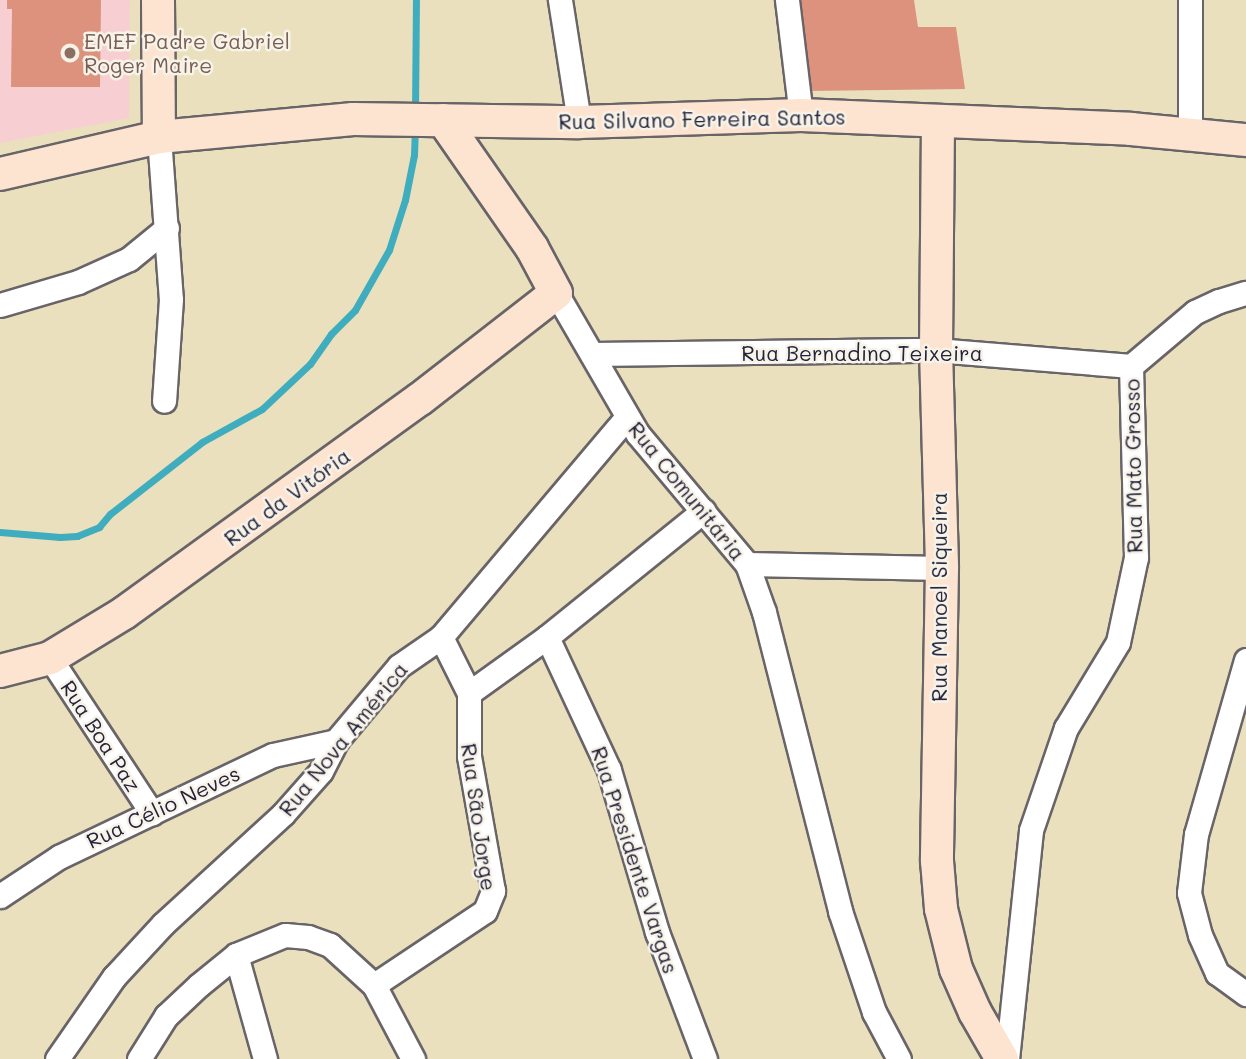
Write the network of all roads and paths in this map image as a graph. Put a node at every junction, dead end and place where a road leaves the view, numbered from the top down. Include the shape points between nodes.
1 (158, 0) edge
2 (561, 0) edge
3 (787, 0) edge
4 (1190, 0) edge
5 (801, 115) junction
6 (443, 120) junction
7 (939, 121) junction
8 (579, 122) junction
9 (1190, 134) junction
10 (159, 137) junction
11 (1246, 140) edge
12 (0, 174) edge
13 (167, 228) junction
14 (556, 293) junction
15 (1246, 293) edge
16 (0, 305) edge
17 (936, 350) junction
18 (592, 354) junction
19 (1131, 366) junction
20 (164, 401) dead end
21 (627, 416) junction
22 (703, 511) junction
23 (747, 564) junction
24 (942, 568) junction
25 (441, 637) junction
26 (547, 637) junction
27 (50, 658) junction
28 (1246, 660) edge
29 (0, 671) edge
30 (469, 693) junction
31 (336, 741) junction
32 (152, 813) junction
33 (0, 896) edge
34 (236, 955) junction
35 (374, 985) junction
36 (1246, 994) edge
37 (57, 1059) edge
38 (139, 1059) edge
39 (265, 1059) edge
40 (413, 1059) edge
41 (705, 1059) edge
42 (899, 1059) edge
43 (1005, 1059) edge

1 - 10 street
2 - 8 street
3 - 5 street
4 - 9 street
5 - 7 street, Rua Silvano Ferreira Santos
5 - 8 street, Rua Silvano Ferreira Santos
6 - 8 street, Rua Silvano Ferreira Santos
6 - 10 street, Rua Silvano Ferreira Santos via 353,119
6 - 14 street, Rua Comunitária via 532,248
7 - 9 street, Rua Silvano Ferreira Santos
7 - 17 street, Rua Manoel Siqueira
9 - 11 street, Rua Silvano Ferreira Santos
10 - 12 street, Rua Silvano Ferreira Santos
10 - 13 street
13 - 16 street via 130,259 78,282
13 - 20 street via 171,299
14 - 18 street, Rua Comunitária
14 - 27 street, Rua da Vitória via 250,525 124,613
15 - 19 street, Rua Mato Grosso via 1195,312
17 - 18 street, Rua Bernadino Teixeira
17 - 19 street, Rua Bernadino Teixeira
17 - 24 street, Rua Manoel Siqueira
18 - 21 street, Rua Comunitária
19 - 43 street, Rua Mato Grosso via 1136,557 1118,642 1066,728 1031,830
21 - 22 street, Rua Comunitária
21 - 25 street, Rua Nova América
22 - 23 street, Rua Comunitária
22 - 26 street
23 - 24 street
23 - 42 street, Rua Comunitária via 764,612 840,911 874,1012
24 - 43 street, Rua Manoel Siqueira via 940,909 956,969 975,1012
25 - 30 street, Rua São Jorge
25 - 31 street, Rua Nova América via 398,666
26 - 30 street
26 - 41 street, Rua Presidente Vargas via 609,771 657,932
27 - 29 street, Rua da Vitória
27 - 32 street, Rua Boa Paz
28 - 36 street via 1196,834 1189,894 1217,972
30 - 35 street, Rua São Jorge via 469,756 493,891 490,904 468,924
31 - 32 street, Rua Célio Neves via 273,755
31 - 37 street, Rua Nova América via 321,771 283,814 163,924 114,977
32 - 33 street, Rua Célio Neves via 59,857
34 - 35 street via 285,935 307,937 330,945
34 - 38 street via 166,1016
34 - 39 street
35 - 40 street

